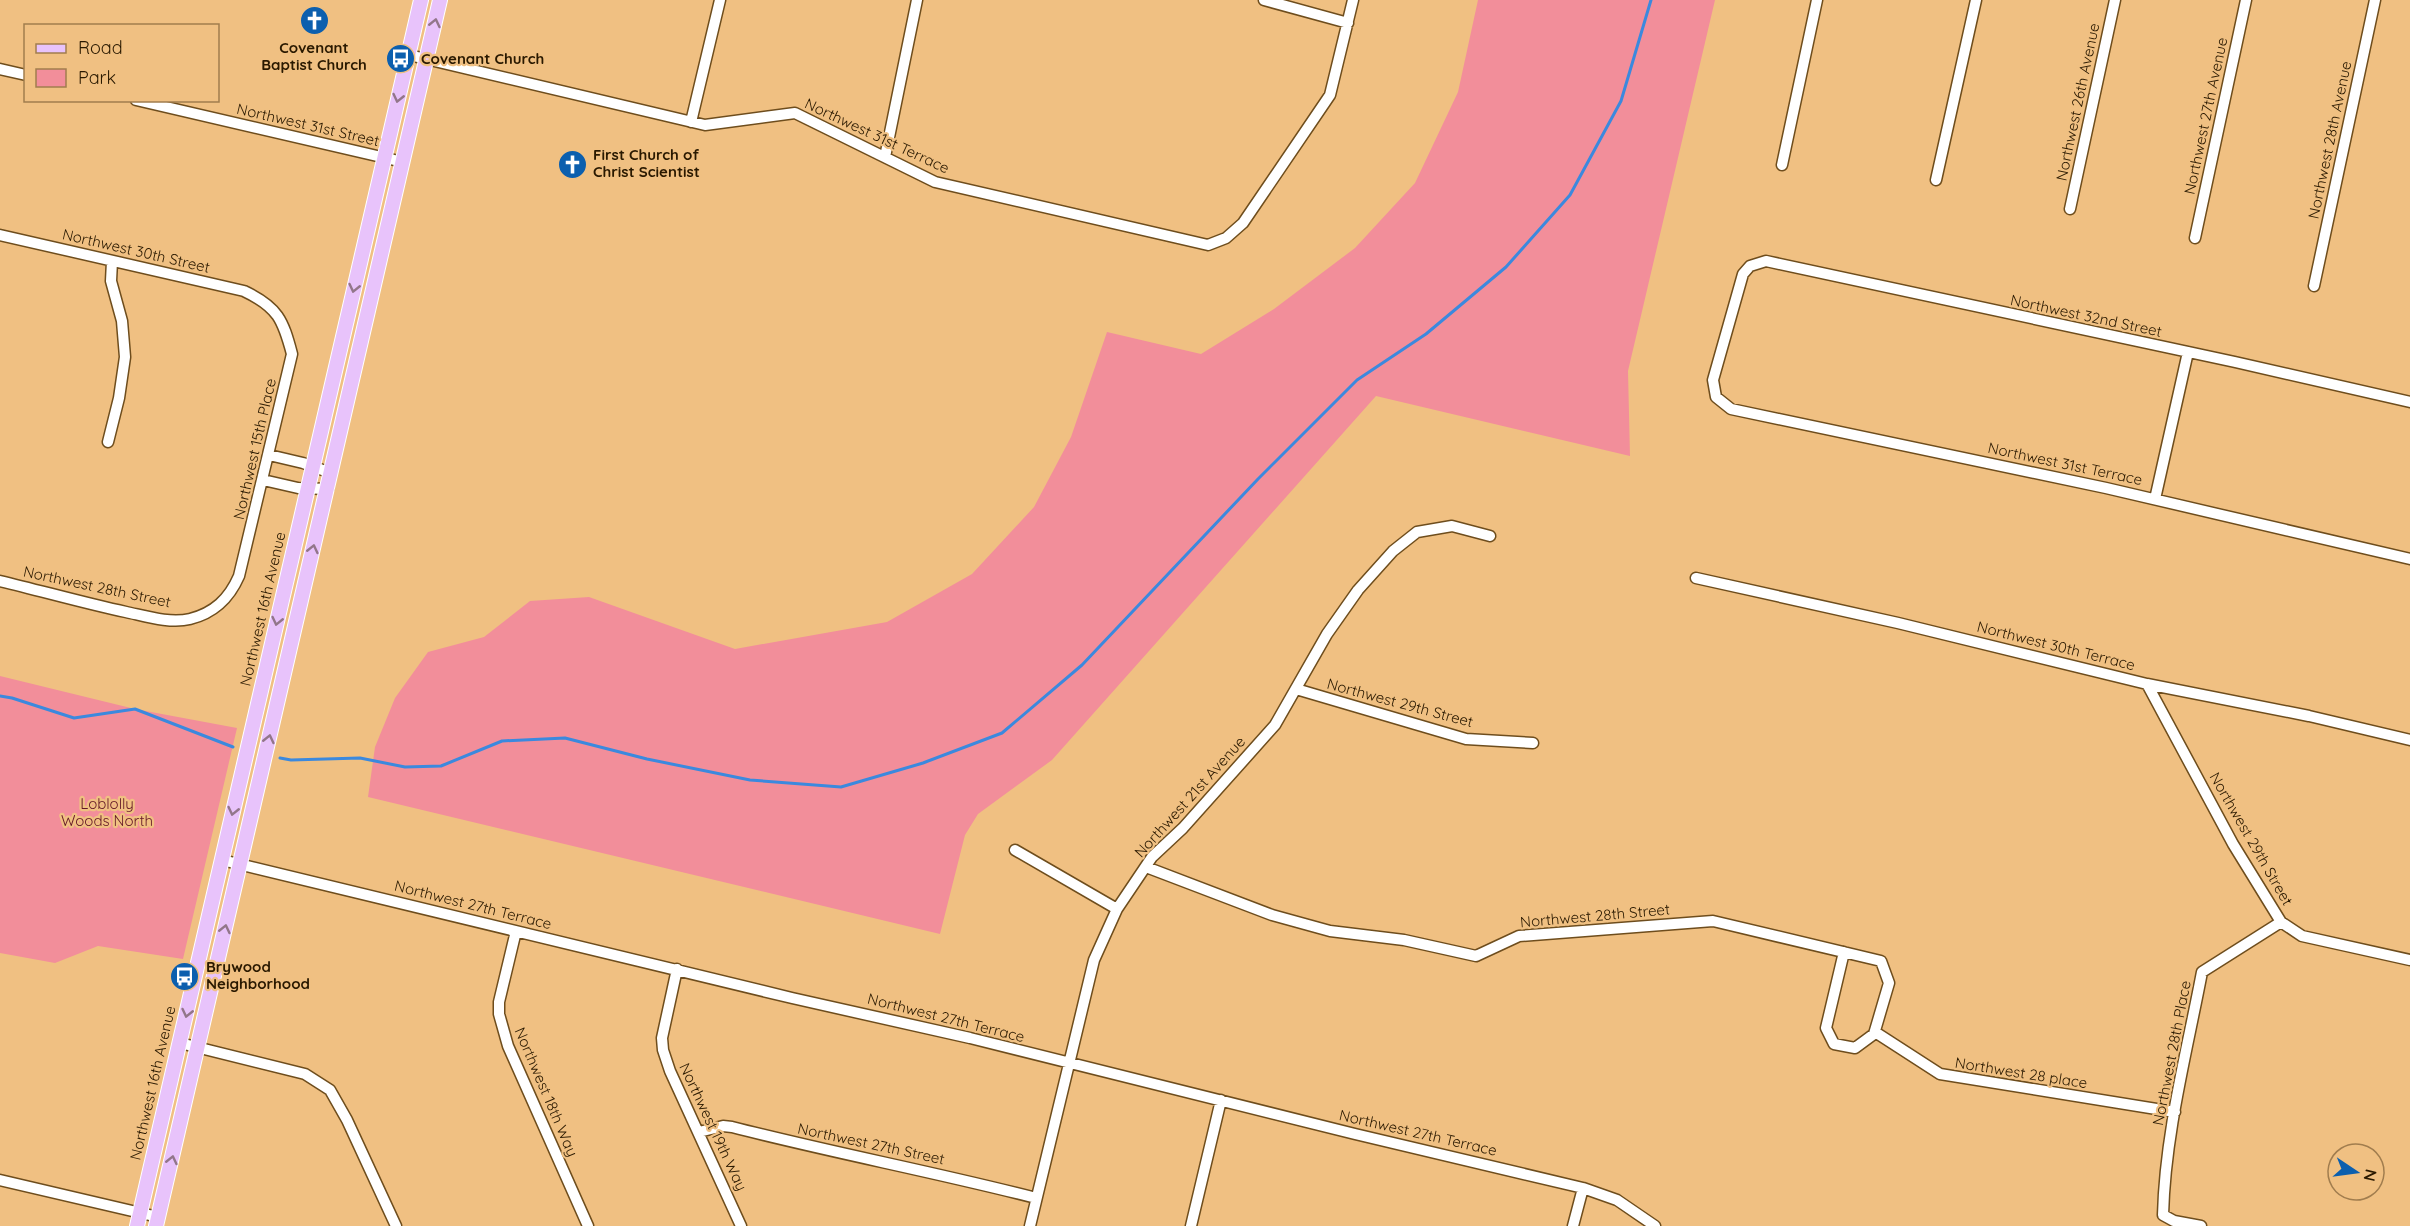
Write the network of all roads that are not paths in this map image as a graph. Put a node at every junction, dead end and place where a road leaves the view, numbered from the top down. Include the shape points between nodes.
1 (421, 0) edge
2 (441, 0) edge
3 (720, 0) edge
4 (917, 0) edge
5 (1264, 0) edge
6 (1353, 0) edge
7 (1817, 0) edge
8 (1976, 0) edge
9 (2115, 0) edge
10 (2246, 0) edge
11 (2375, 0) edge
12 (1348, 23) junction
13 (409, 55) junction
14 (427, 59) junction
15 (0, 69) edge
16 (24, 75) edge
17 (145, 102) edge
18 (691, 122) junction
19 (385, 157) junction
20 (885, 157) junction
21 (403, 162) junction
22 (1782, 165) dead end
23 (1936, 180) dead end
24 (2070, 209) dead end
25 (0, 235) edge
26 (2195, 238) dead end
27 (112, 261) junction
28 (2314, 286) dead end
29 (263, 300) joint
30 (2188, 352) junction
31 (1716, 397) joint
32 (2410, 402) edge
33 (108, 442) dead end
34 (268, 455) junction
35 (313, 468) junction
36 (331, 473) junction
37 (263, 480) junction
38 (308, 489) junction
39 (328, 489) junction
40 (2155, 499) junction
41 (1490, 536) dead end
42 (2410, 559) edge
43 (1696, 578) dead end
44 (0, 581) edge
45 (220, 605) joint
46 (266, 669) junction
47 (284, 673) junction
48 (2147, 684) junction
49 (1296, 688) junction
50 (2410, 740) edge
51 (1533, 743) dead end
52 (1015, 850) dead end
53 (222, 860) junction
54 (240, 864) junction
55 (1146, 867) junction
56 (1117, 909) junction
57 (2281, 922) junction
58 (516, 931) junction
59 (1844, 952) junction
60 (2410, 960) edge
61 (677, 969) junction
62 (1875, 1032) junction
63 (180, 1043) junction
64 (197, 1047) junction
65 (1068, 1063) junction
66 (1221, 1100) junction
67 (2175, 1112) junction
68 (699, 1132) junction
69 (0, 1180) edge
70 (1583, 1188) junction
71 (1036, 1198) junction
72 (138, 1219) edge
73 (157, 1221) edge
74 (396, 1226) edge
75 (588, 1226) edge
76 (741, 1226) edge
77 (1030, 1226) edge
78 (1191, 1226) edge
79 (1574, 1226) edge
80 (1655, 1226) edge
81 (2201, 1226) edge

1 - 13 main road, Northwest 16th Avenue
14 -> 2 main road
3 - 18 street
4 - 20 street
5 - 12 street
6 - 12 street
7 - 22 street
8 - 23 street
9 - 24 street, Northwest 26th Avenue
10 - 26 street, Northwest 27th Avenue
11 - 28 street, Northwest 28th Avenue
12 - 20 street, Northwest 31st Terrace via 1330,95 1243,223 1226,238 1208,244 935,182
13 - 14 street, Northwest 31st Terrace
13 -> 19 main road, Northwest 16th Avenue
14 - 18 street, Northwest 31st Terrace
14 - 21 main road
15 - 16 street
17 - 19 street, Northwest 31st Street
18 - 20 street, Northwest 31st Terrace via 705,125 795,113
19 - 21 street, Northwest 31st Street
19 -> 35 main road, Northwest 16th Avenue
21 - 36 main road
25 - 27 street, Northwest 30th Street
27 - 29 street, Northwest 30th Street via 244,291
27 - 33 street via 111,281 123,321 125,357
29 - 34 street, Northwest 15th Place via 284,324 292,354
30 - 31 street, Northwest 32nd Street via 1766,261 1756,262 1743,274 1713,380
30 - 32 street, Northwest 32nd Street
30 - 40 street
31 - 40 street, Northwest 31st Terrace via 1731,409 1767,418
34 - 35 street
34 - 37 street, Northwest 15th Place
35 - 36 street
35 - 38 main road, Northwest 16th Avenue
36 - 39 main road
37 - 38 street
37 - 45 street, Northwest 15th Place via 239,576
38 - 39 street
38 -> 46 main road, Northwest 16th Avenue
47 -> 39 main road
40 - 42 street, Northwest 31st Terrace
41 - 49 street, Northwest 21st Avenue via 1452,526 1418,532 1393,551 1358,590
43 - 48 street, Northwest 30th Terrace
44 - 45 street, Northwest 28th Street via 157,619 187,620
46 - 47 main road
46 -> 53 main road, Northwest 16th Avenue
54 -> 47 main road
48 - 50 street, Northwest 30th Terrace
48 - 57 street, Northwest 29th Street via 2233,844
49 - 51 street, Northwest 29th Street via 1466,739
49 - 55 street, Northwest 21st Avenue via 1275,724
52 - 56 street
53 - 54 street, Northwest 27th Terrace
53 -> 63 main road, Northwest 16th Avenue
54 - 58 street, Northwest 27th Terrace
64 -> 54 main road
55 - 56 street, Northwest 21st Avenue
55 - 59 street, Northwest 28th Street via 1272,915 1329,931 1404,940 1476,956 1519,936 1713,921
56 - 65 street, Northwest 21st Avenue via 1094,960
57 - 60 street, Northwest 29th Street via 2302,936
57 - 67 street, Northwest 28th Place via 2202,972
58 - 61 street, Northwest 27th Terrace
58 - 75 street, Northwest 18th Way via 499,1014 508,1046
59 - 62 street, Northwest 28th Street via 1881,961 1890,983
59 - 62 street via 1826,1028 1834,1044 1855,1048
61 - 65 street, Northwest 27th Terrace
61 - 68 street, Northwest 19th Way via 662,1038 663,1050
62 - 67 street, Northwest 28 place via 1940,1074
63 - 64 street
63 - 72 main road, Northwest 16th Avenue
73 -> 64 main road
64 - 74 street via 305,1074 330,1090
65 - 66 street, Northwest 27th Terrace
65 - 71 street, Northwest 21st Avenue
66 - 70 street, Northwest 27th Terrace
66 - 78 street
67 - 81 street, Northwest 28th Place via 2163,1215
68 - 71 street, Northwest 27th Street via 732,1127
68 - 76 street, Northwest 19th Way
69 - 72 street
70 - 79 street
70 - 80 street, Northwest 27th Terrace via 1617,1200
71 - 77 street, Northwest 21st Avenue
72 - 73 street

